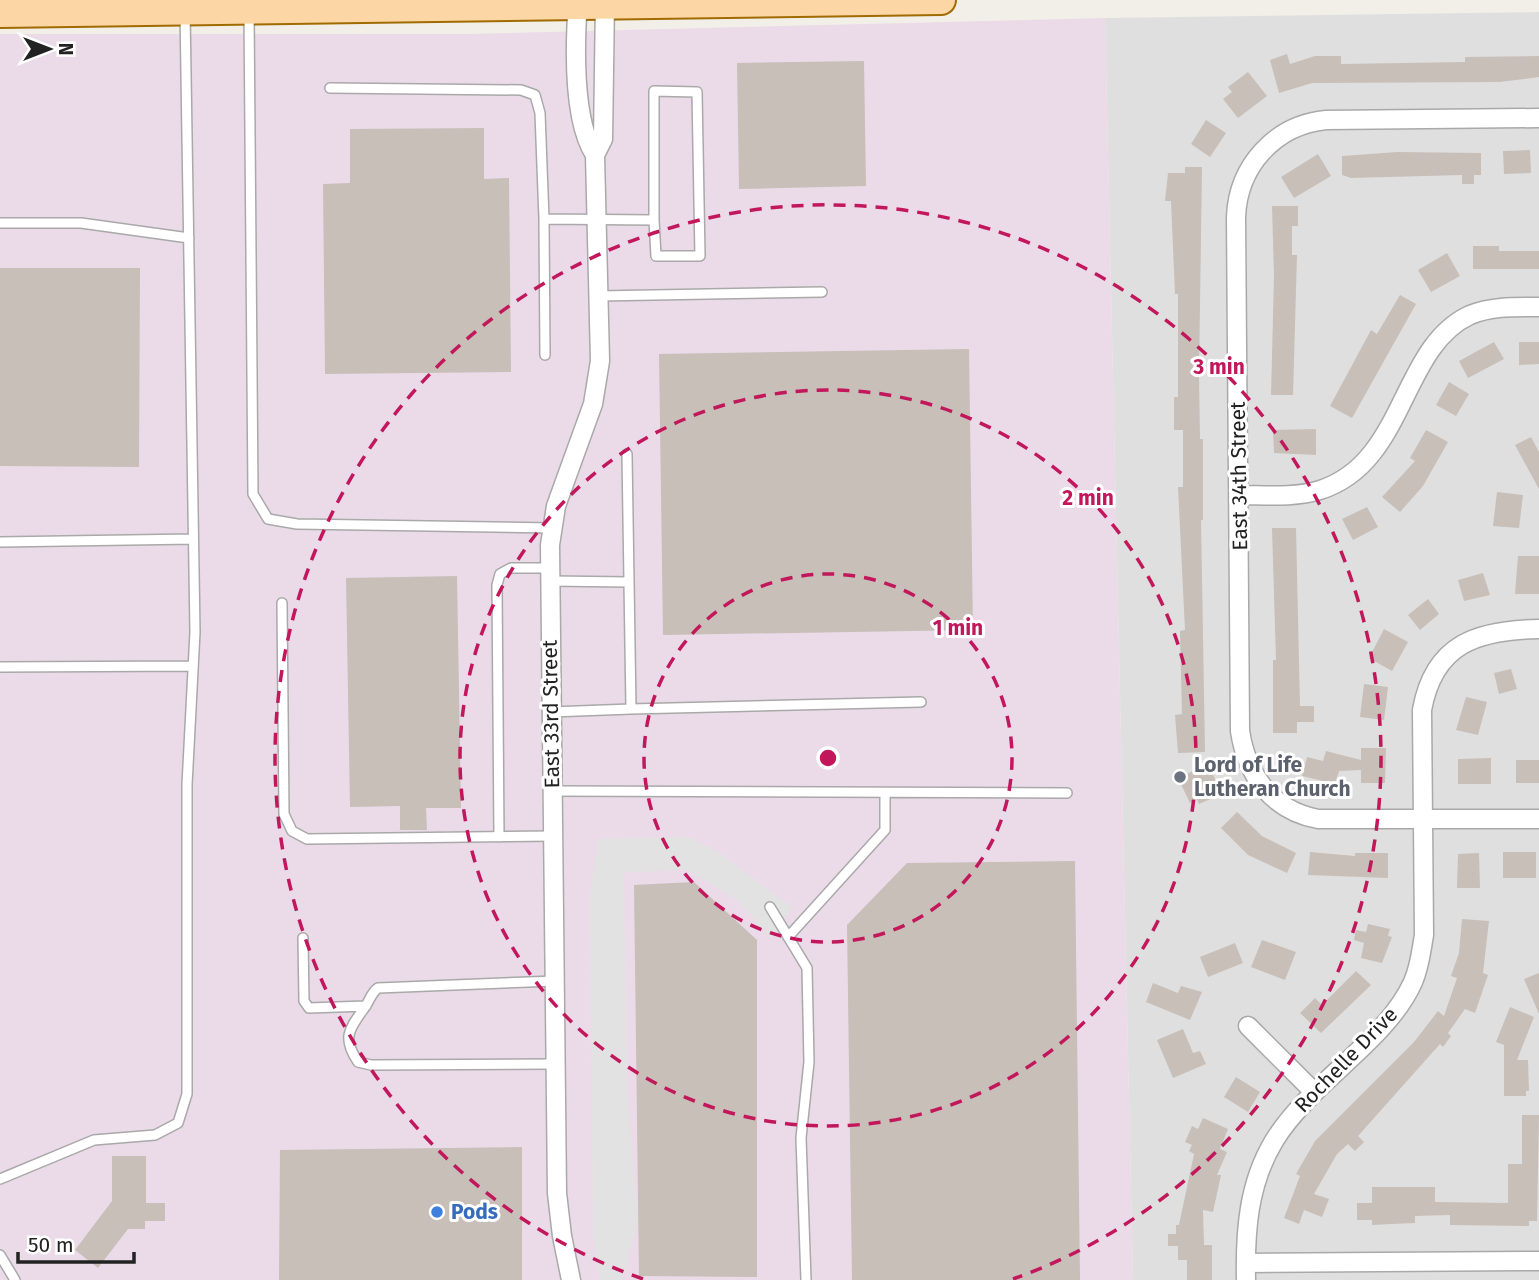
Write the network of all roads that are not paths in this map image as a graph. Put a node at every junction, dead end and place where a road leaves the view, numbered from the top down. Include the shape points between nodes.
1 (941, 0) edge
2 (591, 3) edge
3 (185, 5) edge
4 (249, 10) junction
5 (0, 13) edge
6 (330, 88) dead end
7 (1539, 118) edge
8 (595, 155) junction
9 (544, 219) junction
10 (596, 219) junction
11 (654, 220) junction
12 (0, 223) edge
13 (189, 238) junction
14 (822, 292) dead end
15 (598, 296) junction
16 (1539, 307) edge
17 (545, 355) dead end
18 (627, 454) dead end
19 (1239, 495) junction
20 (552, 528) junction
21 (193, 539) junction
22 (0, 542) edge
23 (550, 574) junction
24 (629, 582) junction
25 (282, 603) dead end
26 (1539, 629) edge
27 (193, 666) junction
28 (0, 667) edge
29 (921, 702) dead end
30 (631, 709) junction
31 (551, 712) junction
32 (552, 791) junction
33 (885, 793) junction
34 (1066, 793) dead end
35 (1539, 819) edge
36 (1423, 820) junction
37 (553, 836) junction
38 (499, 837) junction
39 (770, 907) dead end
40 (788, 937) junction
41 (303, 938) dead end
42 (555, 981) junction
43 (366, 1006) junction
44 (1248, 1026) dead end
45 (556, 1064) junction
46 (1314, 1092) junction
47 (0, 1179) edge
48 (0, 1255) edge
49 (1539, 1261) edge
50 (1246, 1272) edge
51 (15, 1280) edge
52 (571, 1280) edge
53 (806, 1280) edge

1 - 2 main road
2 - 4 main road
2 - 8 street, East 33rd Street via 603,139
2 - 8 street, East 33rd Street via 579,87 585,140
3 - 4 main road
3 - 5 main road
3 - 13 lane
4 - 20 lane via 253,494 268,519 297,524
6 - 9 lane via 521,90 536,95
7 - 19 street, East 34th Street via 1319,121 1285,132 1262,150 1243,181 1237,209
8 - 10 street, East 33rd Street
9 - 10 lane
9 - 17 lane
10 - 11 lane
10 - 15 street, East 33rd Street
11 - 11 lane via 654,90 696,92 700,256 656,256
12 - 13 lane via 81,223
13 - 21 lane
14 - 15 lane
15 - 20 street, East 33rd Street via 600,361 593,404 565,475
16 - 19 street via 1485,310 1452,327 1436,344 1376,450 1345,479 1306,493
18 - 24 lane
19 - 36 street, East 34th Street via 1240,731 1248,765 1274,798 1318,820
20 - 23 street, East 33rd Street
21 - 22 lane
21 - 27 lane
23 - 24 lane
23 - 31 street, East 33rd Street
23 - 38 lane via 511,568 500,574 497,585
24 - 30 lane
25 - 38 lane via 284,814 292,831 307,839
26 - 36 street, Rochelle Drive via 1493,631 1467,641 1437,669 1425,695 1422,724
27 - 28 lane
27 - 47 lane via 187,785 187,1094 178,1123 155,1135 94,1140
29 - 30 lane
30 - 31 lane
31 - 32 street, East 33rd Street
32 - 33 lane
32 - 37 street, East 33rd Street
33 - 34 lane
33 - 40 lane via 885,830
35 - 36 street
36 - 46 street, Rochelle Drive via 1424,935 1412,983 1394,1013
37 - 38 lane
37 - 42 street, East 33rd Street
39 - 40 lane
40 - 53 lane via 807,968 809,1062 801,1138
41 - 43 lane via 304,1002 309,1008
42 - 43 lane via 378,988
42 - 45 street, East 33rd Street
43 - 45 lane via 349,1031 351,1052 358,1062
44 - 46 street
45 - 52 street, East 33rd Street via 557,1193
46 - 50 street, Rochelle Drive via 1284,1126 1263,1164 1248,1212
48 - 51 lane
49 - 50 street

